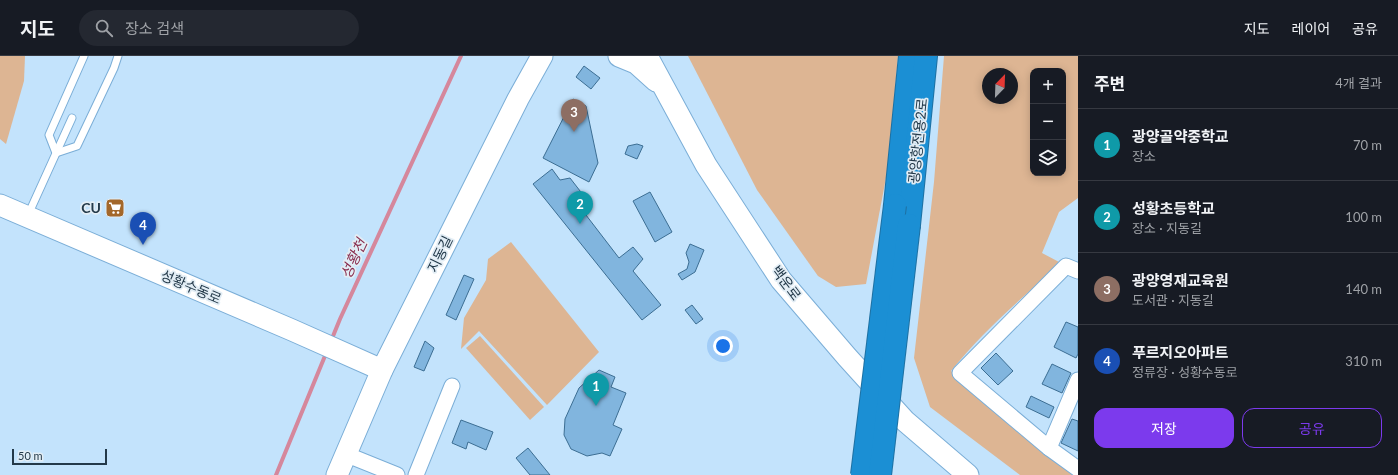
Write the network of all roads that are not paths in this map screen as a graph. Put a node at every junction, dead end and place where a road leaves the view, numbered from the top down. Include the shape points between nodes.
1 (84, 56) edge
2 (118, 56) edge
3 (542, 56) edge
4 (619, 56) edge
5 (647, 56) edge
6 (910, 56) edge
7 (926, 56) edge
8 (665, 89) junction
9 (72, 118) dead end
10 (56, 153) junction
11 (0, 205) edge
12 (27, 217) junction
13 (1078, 271) edge
14 (382, 370) junction
15 (1078, 380) edge
16 (452, 386) dead end
17 (1072, 409) edge
18 (1049, 448) junction
19 (345, 454) junction
20 (1078, 469) edge
21 (337, 475) edge
22 (397, 475) edge
23 (416, 475) edge
24 (862, 475) edge
25 (880, 475) edge
26 (968, 475) edge

1 - 10 lane via 48,135
2 - 10 lane via 77,146
3 - 14 street, 지동길 via 518,98
4 - 8 street via 636,63
5 - 8 street, 백운로
6 - 24 highway, 광양항전용2로, bridge via 895,205
7 - 25 highway, 광양항전용2로, bridge
8 - 26 street, 백운로 via 706,165 782,280 847,358 905,421
9 - 10 lane
10 - 12 lane
11 - 12 street, 성황수동로
12 - 14 street, 성황수동로
13 - 18 street via 1066,266 960,373
14 - 19 street, 지동길
15 - 17 street
16 - 23 street
17 - 18 street
18 - 20 street
19 - 21 street, 지동길
19 - 22 street

